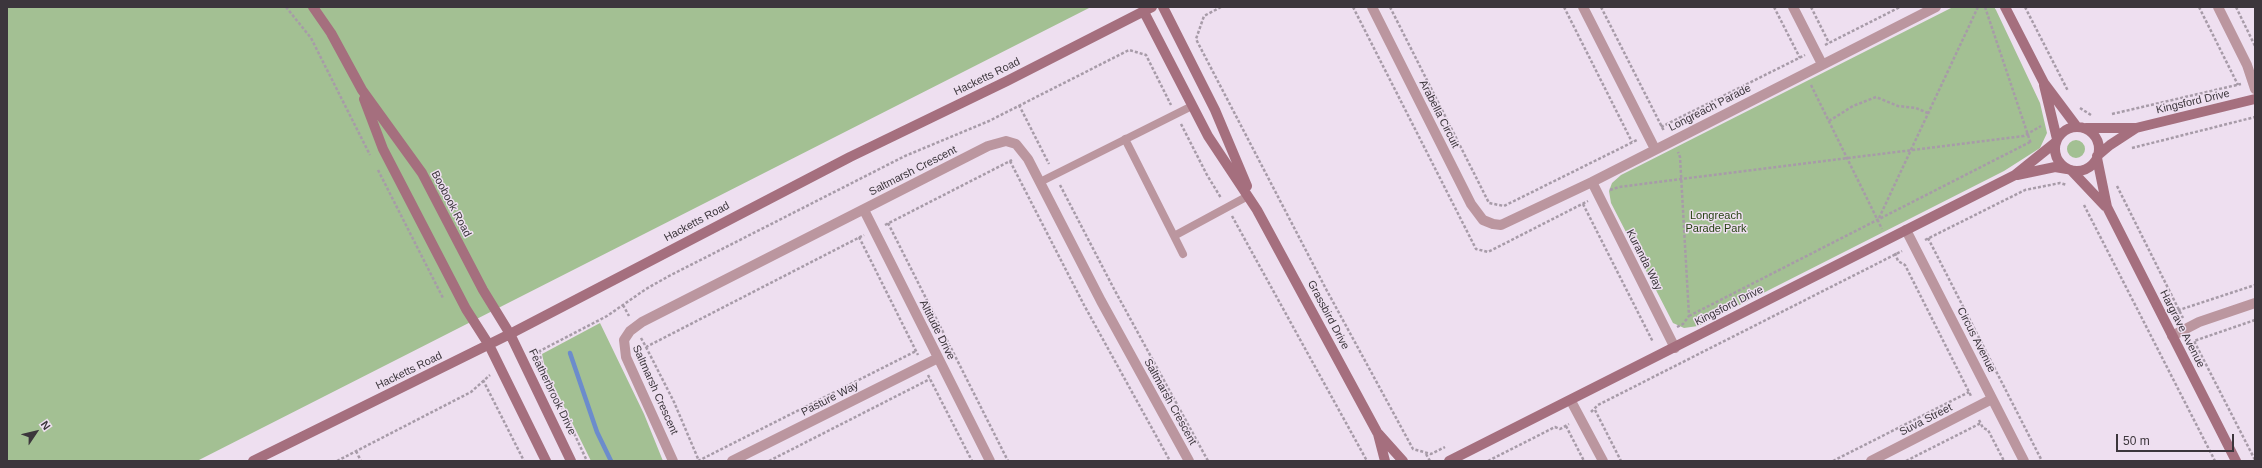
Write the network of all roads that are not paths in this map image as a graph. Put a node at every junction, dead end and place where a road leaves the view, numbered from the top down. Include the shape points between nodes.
1 (313, 7) edge
2 (1163, 7) edge
3 (1372, 7) edge
4 (1582, 7) edge
5 (1793, 7) edge
6 (1936, 7) edge
7 (2005, 7) edge
8 (2218, 7) edge
9 (1148, 9) edge
10 (1822, 64) junction
11 (2044, 83) junction
12 (2254, 85) edge
13 (362, 90) junction
14 (2255, 99) edge
15 (1192, 106) junction
16 (2082, 128) junction
17 (2136, 128) junction
18 (1125, 139) junction
19 (2056, 141) junction
20 (1655, 149) junction
21 (2097, 157) junction
22 (2069, 169) junction
23 (2015, 175) junction
24 (1040, 182) junction
25 (1592, 182) junction
26 (1248, 196) junction
27 (2107, 207) junction
28 (864, 210) junction
29 (1257, 210) junction
30 (1493, 224) joint
31 (1906, 230) junction
32 (1174, 236) junction
33 (1183, 254) dead end
34 (2255, 303) edge
35 (510, 334) junction
36 (2172, 336) junction
37 (489, 345) junction
38 (1675, 348) junction
39 (938, 358) junction
40 (1992, 399) junction
41 (1572, 401) junction
42 (1377, 432) junction
43 (1452, 460) edge
44 (253, 461) edge
45 (546, 461) edge
46 (571, 461) edge
47 (673, 461) edge
48 (732, 461) edge
49 (990, 461) edge
50 (1189, 461) edge
51 (1385, 461) edge
52 (1403, 461) edge
53 (1603, 461) edge
54 (1871, 461) edge
55 (2024, 461) edge
56 (2236, 461) edge

1 - 13 street, Boobook Road via 331,33
2 - 29 street, Grassbird Drive via 1215,110
3 - 30 street, Arabella Circuit via 1471,204 1482,220
4 - 20 street
5 - 10 street
6 - 10 street, Longreach Parade
7 - 11 street
8 - 12 street
9 - 15 street, Grassbird Drive
9 - 35 street, Hacketts Road via 850,157
10 - 20 street, Longreach Parade
11 - 16 street via 2066,114
11 - 19 street
13 - 35 street, Boobook Road via 422,173 483,290
13 - 37 street, Boobook Road via 383,149 466,309
14 - 17 street, Kingsford Drive
15 - 18 lane
15 - 26 street, Grassbird Drive via 1208,136
16 - 17 street, Kingsford Drive
16 - 19 street via 2065,130
16 - 21 street via 2097,140
17 - 21 street, Kingsford Drive
18 - 24 lane
18 - 32 lane
19 - 22 street via 2056,157
19 - 23 street, Kingsford Drive
20 - 25 street, Longreach Parade
21 - 22 street via 2086,169
21 - 27 street, Hargrave Avenue
22 - 23 street, Kingsford Drive via 2056,167
22 - 27 street, Hargrave Avenue
23 - 31 street, Kingsford Drive
24 - 28 street, Saltmarsh Crescent via 1024,153 1011,142 995,143
24 - 50 street, Saltmarsh Crescent via 1100,301
25 - 30 street, Longreach Parade via 1508,222
25 - 38 street, Kuranda Way
26 - 29 street, Grassbird Drive
26 - 32 lane
27 - 36 street, Hargrave Avenue
28 - 39 street, Altitude Drive
28 - 47 street, Saltmarsh Crescent via 635,326 624,340 624,350
29 - 42 street, Grassbird Drive
31 - 38 street, Kingsford Drive
31 - 40 street, Circus Avenue
32 - 33 lane
34 - 36 street via 2188,327
35 - 37 street, Hacketts Road
35 - 46 street, Featherbrook Drive
36 - 56 street, Hargrave Avenue
37 - 44 street, Hacketts Road
37 - 45 street
38 - 41 street, Kingsford Drive
39 - 48 street, Pasture Way
39 - 49 street, Altitude Drive
40 - 54 street, Suva Street
40 - 55 street, Circus Avenue
41 - 43 street, Kingsford Drive
41 - 53 street
42 - 51 street, Grassbird Drive
42 - 52 street, Grassbird Drive

